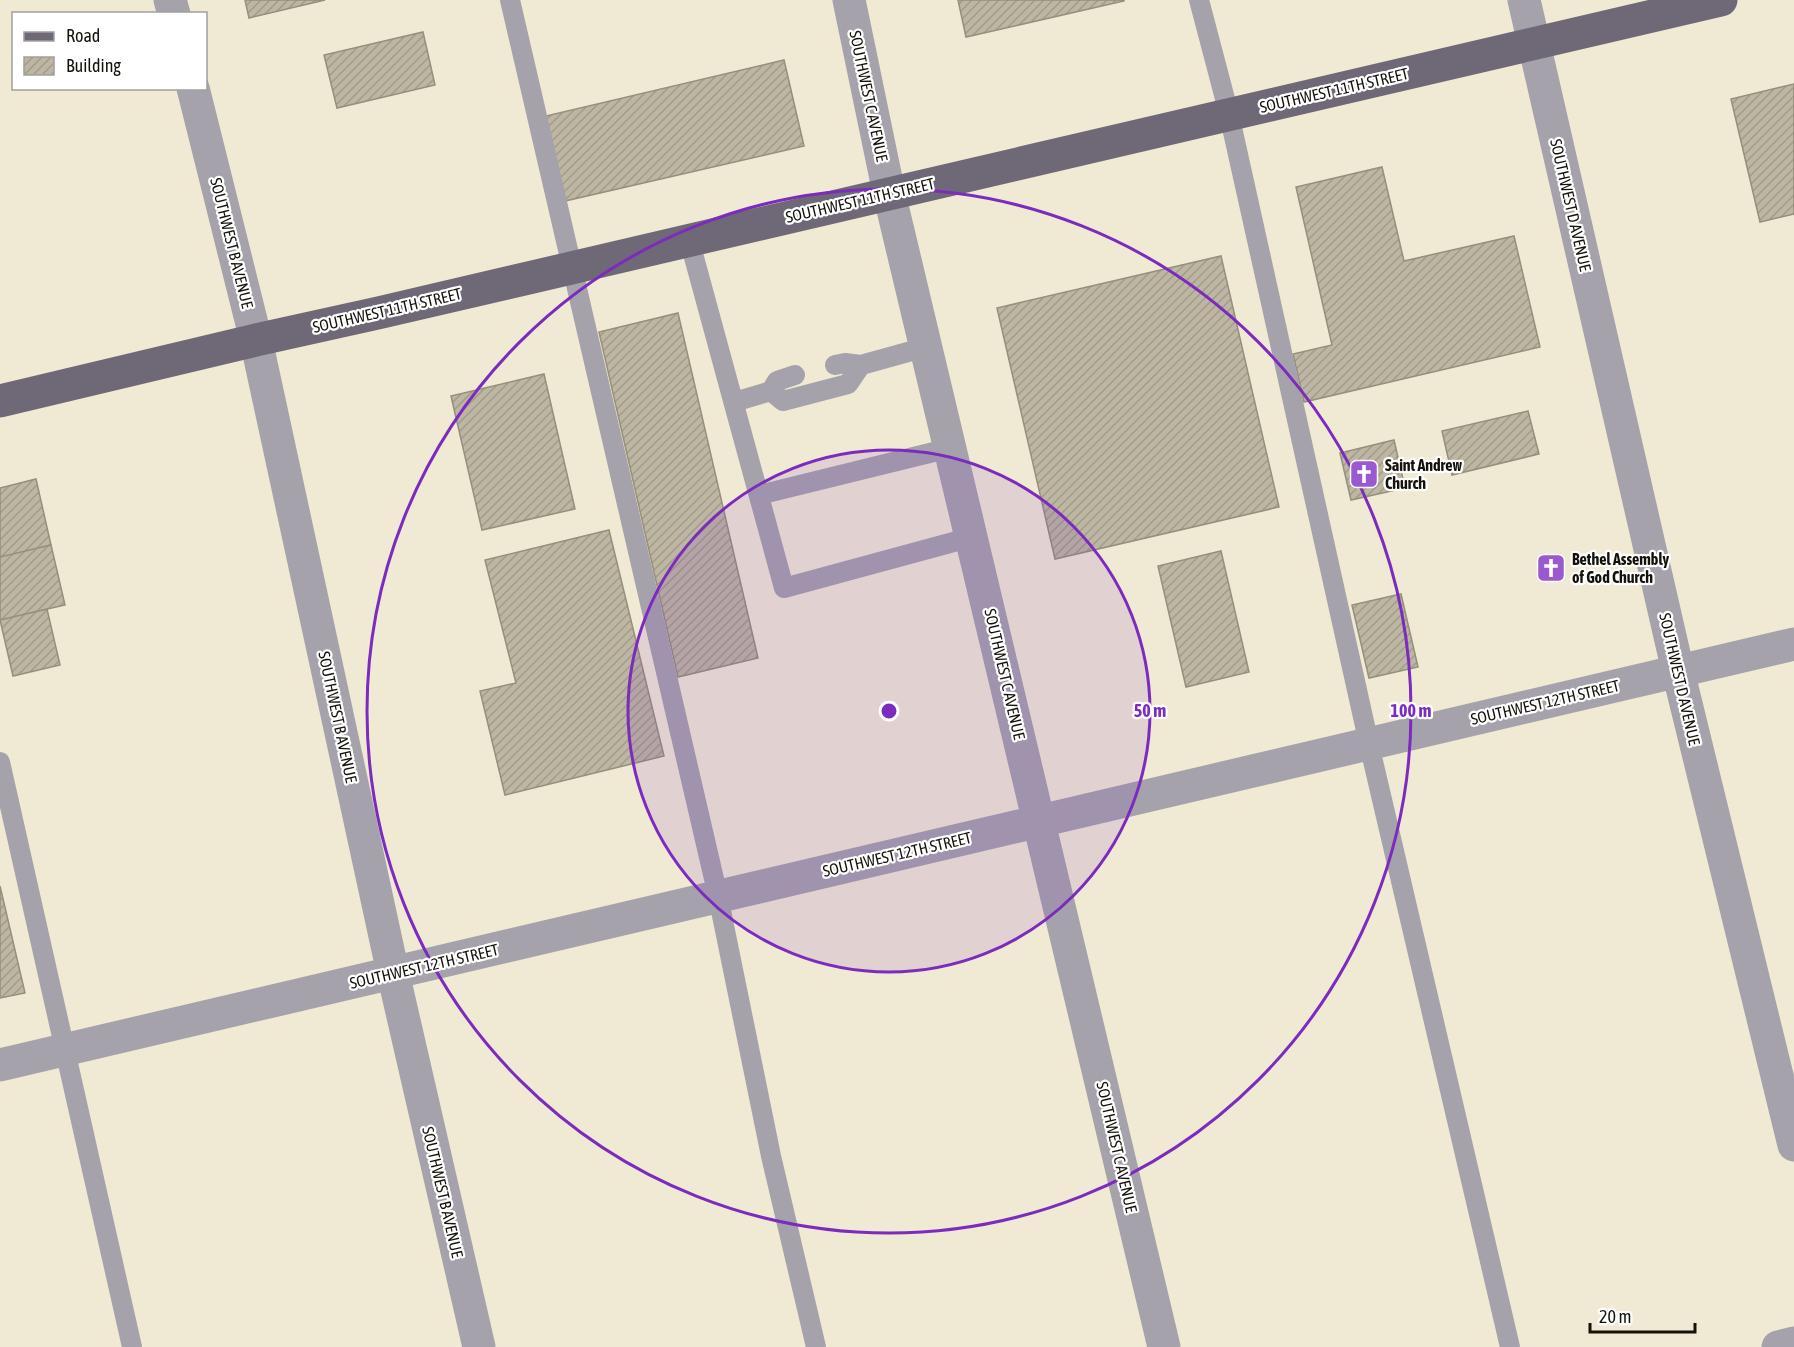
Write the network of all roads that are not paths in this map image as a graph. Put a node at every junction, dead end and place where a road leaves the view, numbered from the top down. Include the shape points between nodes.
1 (510, 0) edge
2 (849, 0) edge
3 (1199, 0) edge
4 (1524, 0) edge
5 (1721, 0) edge
6 (1533, 44) junction
7 (194, 90) edge
8 (1230, 114) junction
9 (889, 193) junction
10 (690, 239) junction
11 (573, 266) junction
12 (256, 340) junction
13 (926, 347) junction
14 (836, 365) dead end
15 (861, 365) junction
16 (795, 375) dead end
17 (771, 391) junction
18 (0, 401) edge
19 (734, 402) junction
20 (950, 448) junction
21 (759, 495) junction
22 (972, 537) junction
23 (1794, 644) edge
24 (1678, 671) junction
25 (1369, 744) junction
26 (0, 762) edge
27 (1040, 821) junction
28 (718, 896) junction
29 (393, 973) junction
30 (64, 1050) junction
31 (0, 1065) edge
32 (1794, 1145) edge
33 (1794, 1343) edge
34 (132, 1347) edge
35 (478, 1347) edge
36 (816, 1347) edge
37 (1164, 1347) edge
38 (1510, 1347) edge
39 (1778, 1347) edge

1 - 11 lane
2 - 9 street, SOUTHWEST C AVENUE
3 - 8 lane
4 - 6 street, SOUTHWEST D AVENUE
5 - 6 main road, SOUTHWEST 11TH STREET
6 - 8 main road, SOUTHWEST 11TH STREET
6 - 24 street, SOUTHWEST D AVENUE
7 - 12 street, SOUTHWEST B AVENUE
8 - 9 main road, SOUTHWEST 11TH STREET
8 - 25 lane
9 - 10 main road, SOUTHWEST 11TH STREET
9 - 13 street, SOUTHWEST C AVENUE
10 - 11 main road, SOUTHWEST 11TH STREET
10 - 19 lane
11 - 12 main road, SOUTHWEST 11TH STREET
11 - 28 lane
12 - 18 main road, SOUTHWEST 11TH STREET
12 - 29 street, SOUTHWEST B AVENUE
13 - 15 lane
13 - 20 street, SOUTHWEST C AVENUE
14 - 15 lane
15 - 17 lane via 848,384 783,400
16 - 17 lane via 777,381
17 - 19 lane
19 - 21 lane
20 - 21 lane
20 - 22 street, SOUTHWEST C AVENUE
21 - 22 lane via 784,588
22 - 27 street, SOUTHWEST C AVENUE
23 - 24 street, SOUTHWEST 12TH STREET
24 - 25 street, SOUTHWEST 12TH STREET
24 - 32 street, SOUTHWEST D AVENUE
25 - 27 street, SOUTHWEST 12TH STREET
25 - 38 lane
26 - 30 lane
27 - 28 street, SOUTHWEST 12TH STREET
27 - 37 street, SOUTHWEST C AVENUE
28 - 29 street, SOUTHWEST 12TH STREET
28 - 36 lane via 771,1156
29 - 30 street, SOUTHWEST 12TH STREET
29 - 35 street, SOUTHWEST B AVENUE
30 - 31 street, SOUTHWEST 12TH STREET
30 - 34 lane
33 - 39 street

